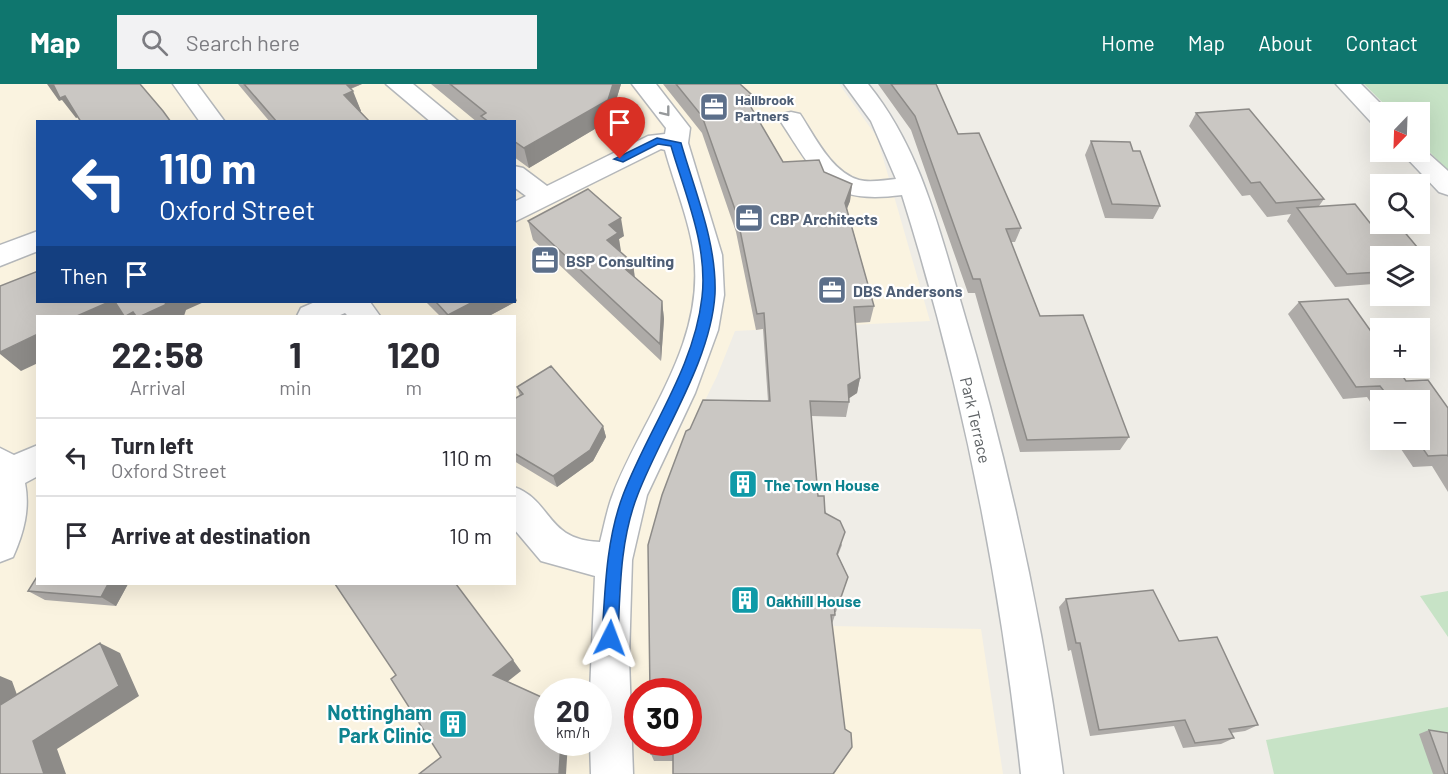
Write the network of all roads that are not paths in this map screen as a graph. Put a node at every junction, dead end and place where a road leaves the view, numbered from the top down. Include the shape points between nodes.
1 (184, 84) edge
2 (398, 84) edge
3 (644, 84) edge
4 (856, 84) edge
5 (1348, 84) edge
6 (1370, 107) edge
7 (791, 119) dead end
8 (211, 120) edge
9 (444, 120) edge
10 (676, 143) junction
11 (1424, 162) edge
12 (516, 175) edge
13 (913, 185) junction
14 (1448, 186) edge
15 (545, 197) junction
16 (516, 212) edge
17 (36, 241) edge
18 (0, 256) edge
19 (339, 303) edge
20 (353, 303) edge
21 (314, 315) edge
22 (364, 315) edge
23 (15, 465) edge
24 (516, 504) edge
25 (0, 545) edge
26 (614, 560) junction
27 (612, 774) edge
28 (1042, 774) edge

1 - 8 street
2 - 9 street
3 -> 10 street via 678,128
4 - 13 street, Park Terrace via 887,126
5 - 6 street
7 - 13 street via 824,166 839,180 867,188
10 - 15 street via 657,141
10 - 26 street via 708,255 709,295 703,330 679,393 630,495
11 - 14 street
12 - 15 street
13 - 28 street, Park Terrace via 983,444 1024,639
15 - 16 street
17 - 18 street
19 - 21 street
20 - 22 street
23 - 25 street
24 - 26 street via 554,549 591,559
26 - 27 street via 609,658

